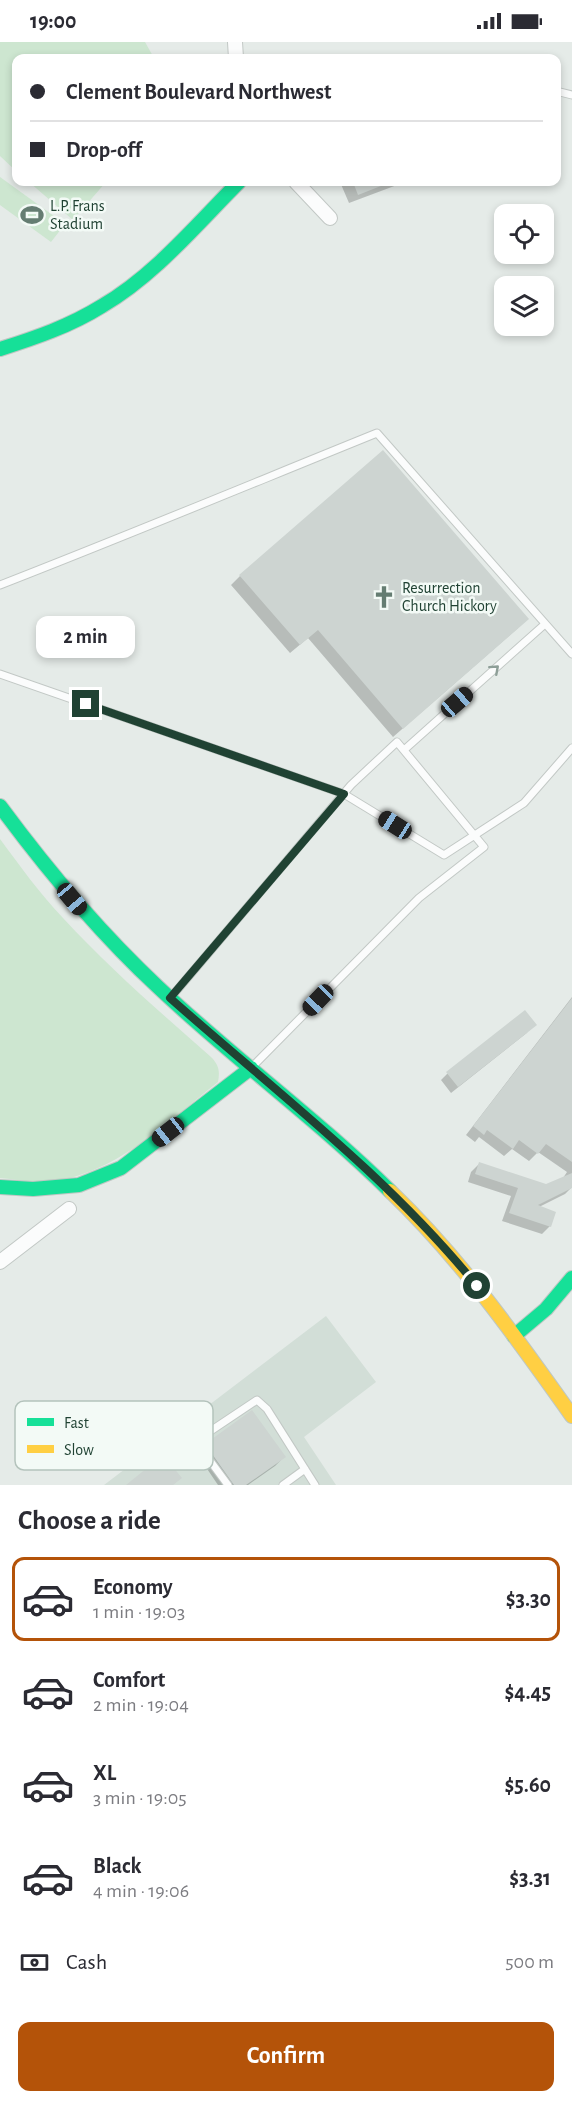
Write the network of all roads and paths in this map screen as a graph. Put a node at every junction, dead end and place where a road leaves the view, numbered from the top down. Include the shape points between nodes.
1 (235, 186) edge
2 (300, 186) edge
3 (330, 218) dead end
4 (0, 349) edge
5 (0, 585) edge
6 (545, 624) junction
7 (572, 654) edge
8 (0, 674) edge
9 (572, 748) edge
10 (404, 750) junction
11 (344, 794) junction
12 (0, 806) edge
13 (475, 835) junction
14 (170, 998) junction
15 (251, 1068) junction
16 (0, 1187) edge
17 (69, 1209) dead end
18 (0, 1262) edge
19 (572, 1278) edge
20 (514, 1336) junction
21 (572, 1416) edge
22 (213, 1429) edge
23 (213, 1465) edge
24 (305, 1469) junction
25 (228, 1485) edge
26 (283, 1485) edge
27 (315, 1485) edge

1 - 4 street via 117,296 51,333
2 - 3 street
5 - 6 lane via 377,433
6 - 7 lane
10 -> 6 lane
8 - 11 lane
9 - 13 lane via 524,803
10 - 11 lane via 397,741
10 - 13 lane
11 - 13 lane via 444,855
11 - 14 lane
12 - 14 street via 84,914
13 - 15 lane via 484,847 419,898
14 - 15 street
15 - 16 street via 121,1168 80,1185
15 - 20 street via 402,1201 463,1268
17 - 18 street
19 - 20 street via 564,1291
20 - 21 street
22 - 24 lane via 257,1400 267,1409
23 - 25 lane
24 - 26 lane
24 - 27 lane

